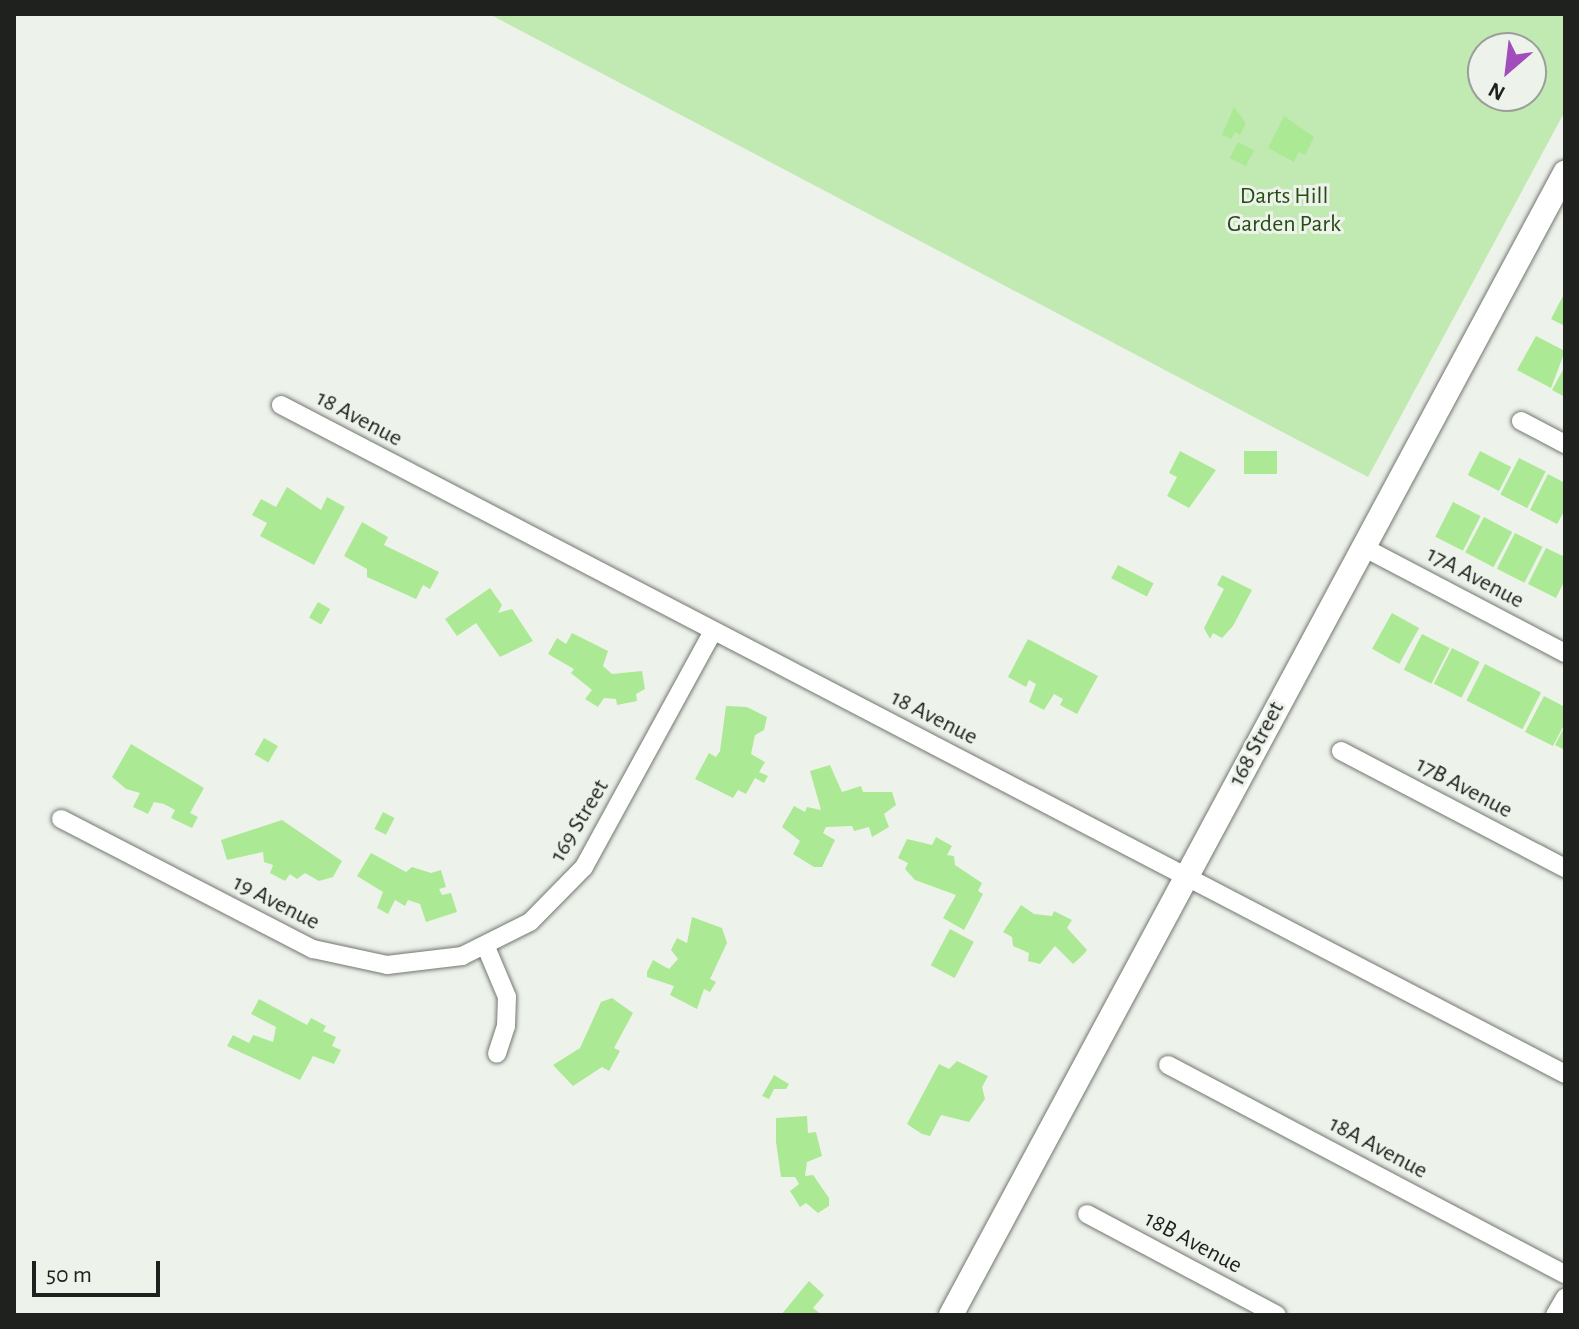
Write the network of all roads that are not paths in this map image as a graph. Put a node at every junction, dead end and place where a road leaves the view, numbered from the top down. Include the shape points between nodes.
1 (1565, 173) edge
2 (281, 405) dead end
3 (1521, 421) dead end
4 (1565, 444) edge
5 (1363, 547) junction
6 (713, 631) junction
7 (1565, 653) edge
8 (1341, 751) dead end
9 (61, 819) dead end
10 (1565, 868) edge
11 (1186, 875) junction
12 (486, 947) junction
13 (497, 1054) dead end
14 (1168, 1065) dead end
15 (1565, 1074) edge
16 (1087, 1214) dead end
17 (1565, 1274) edge
18 (1565, 1298) edge
19 (951, 1315) edge
20 (1277, 1315) edge
21 (1555, 1315) edge

1 - 5 main road, 168 Street
2 - 6 street, 18 Avenue
3 - 4 street
5 - 7 street, 17A Avenue
5 - 11 main road, 168 Street
6 - 11 street, 18 Avenue
6 - 12 street, 169 Street via 584,867 550,905
8 - 10 street, 17B Avenue
9 - 12 street, 19 Avenue via 290,939 337,957 412,965
11 - 15 street, 18 Avenue
11 - 19 main road, 168 Street
12 - 13 street via 507,997 506,1026
14 - 17 street, 18A Avenue
16 - 20 street, 18B Avenue
18 - 21 street

